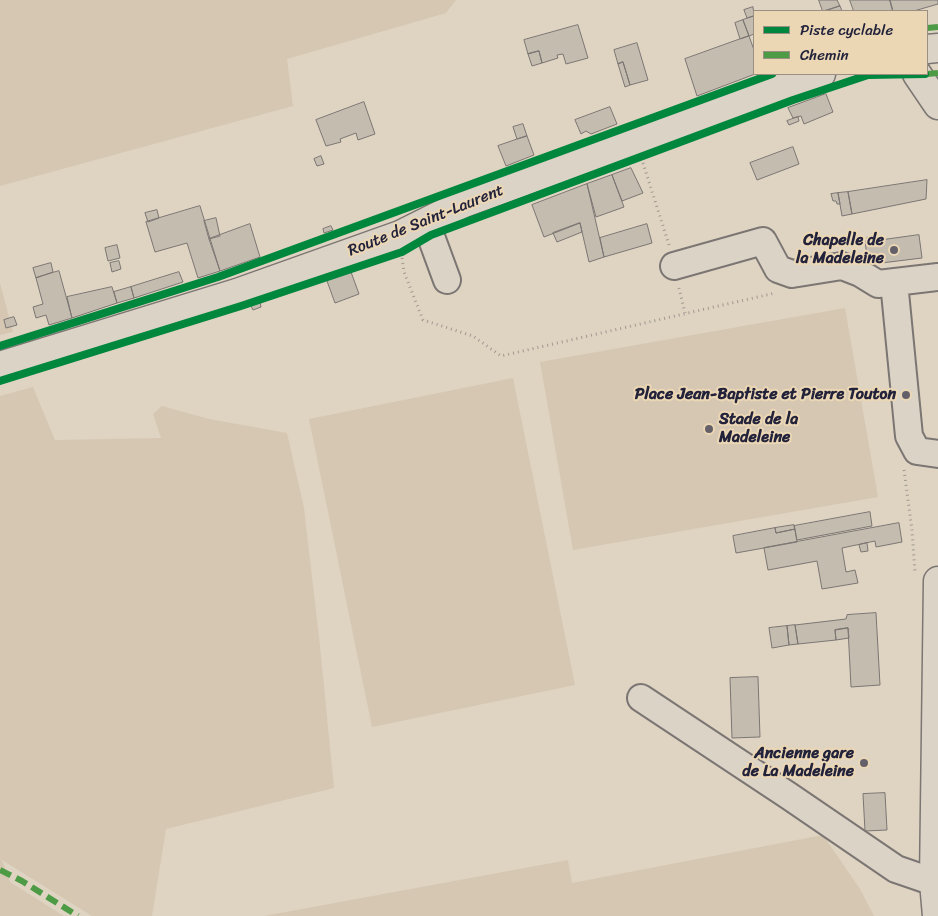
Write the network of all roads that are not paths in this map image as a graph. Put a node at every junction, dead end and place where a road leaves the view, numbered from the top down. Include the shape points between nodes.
1 (818, 75) edge
2 (918, 75) edge
3 (938, 105) edge
4 (426, 223) junction
5 (674, 266) road end
6 (938, 277) edge
7 (447, 280) dead end
8 (894, 282) junction
9 (0, 366) edge
10 (938, 454) edge
11 (927, 579) edge
12 (641, 698) dead end
13 (934, 882) junction
14 (937, 916) edge

1 - 4 main road, Route de Saint-Laurent via 464,203
2 - 3 main road
4 - 7 street
4 - 9 main road, Route de Saint-Laurent via 237,293
5 - 8 street via 763,241 778,269 792,274 842,266 878,284
6 - 8 street
8 - 10 street via 909,436 917,451
11 - 13 main road
12 - 13 street via 896,869
13 - 14 main road

